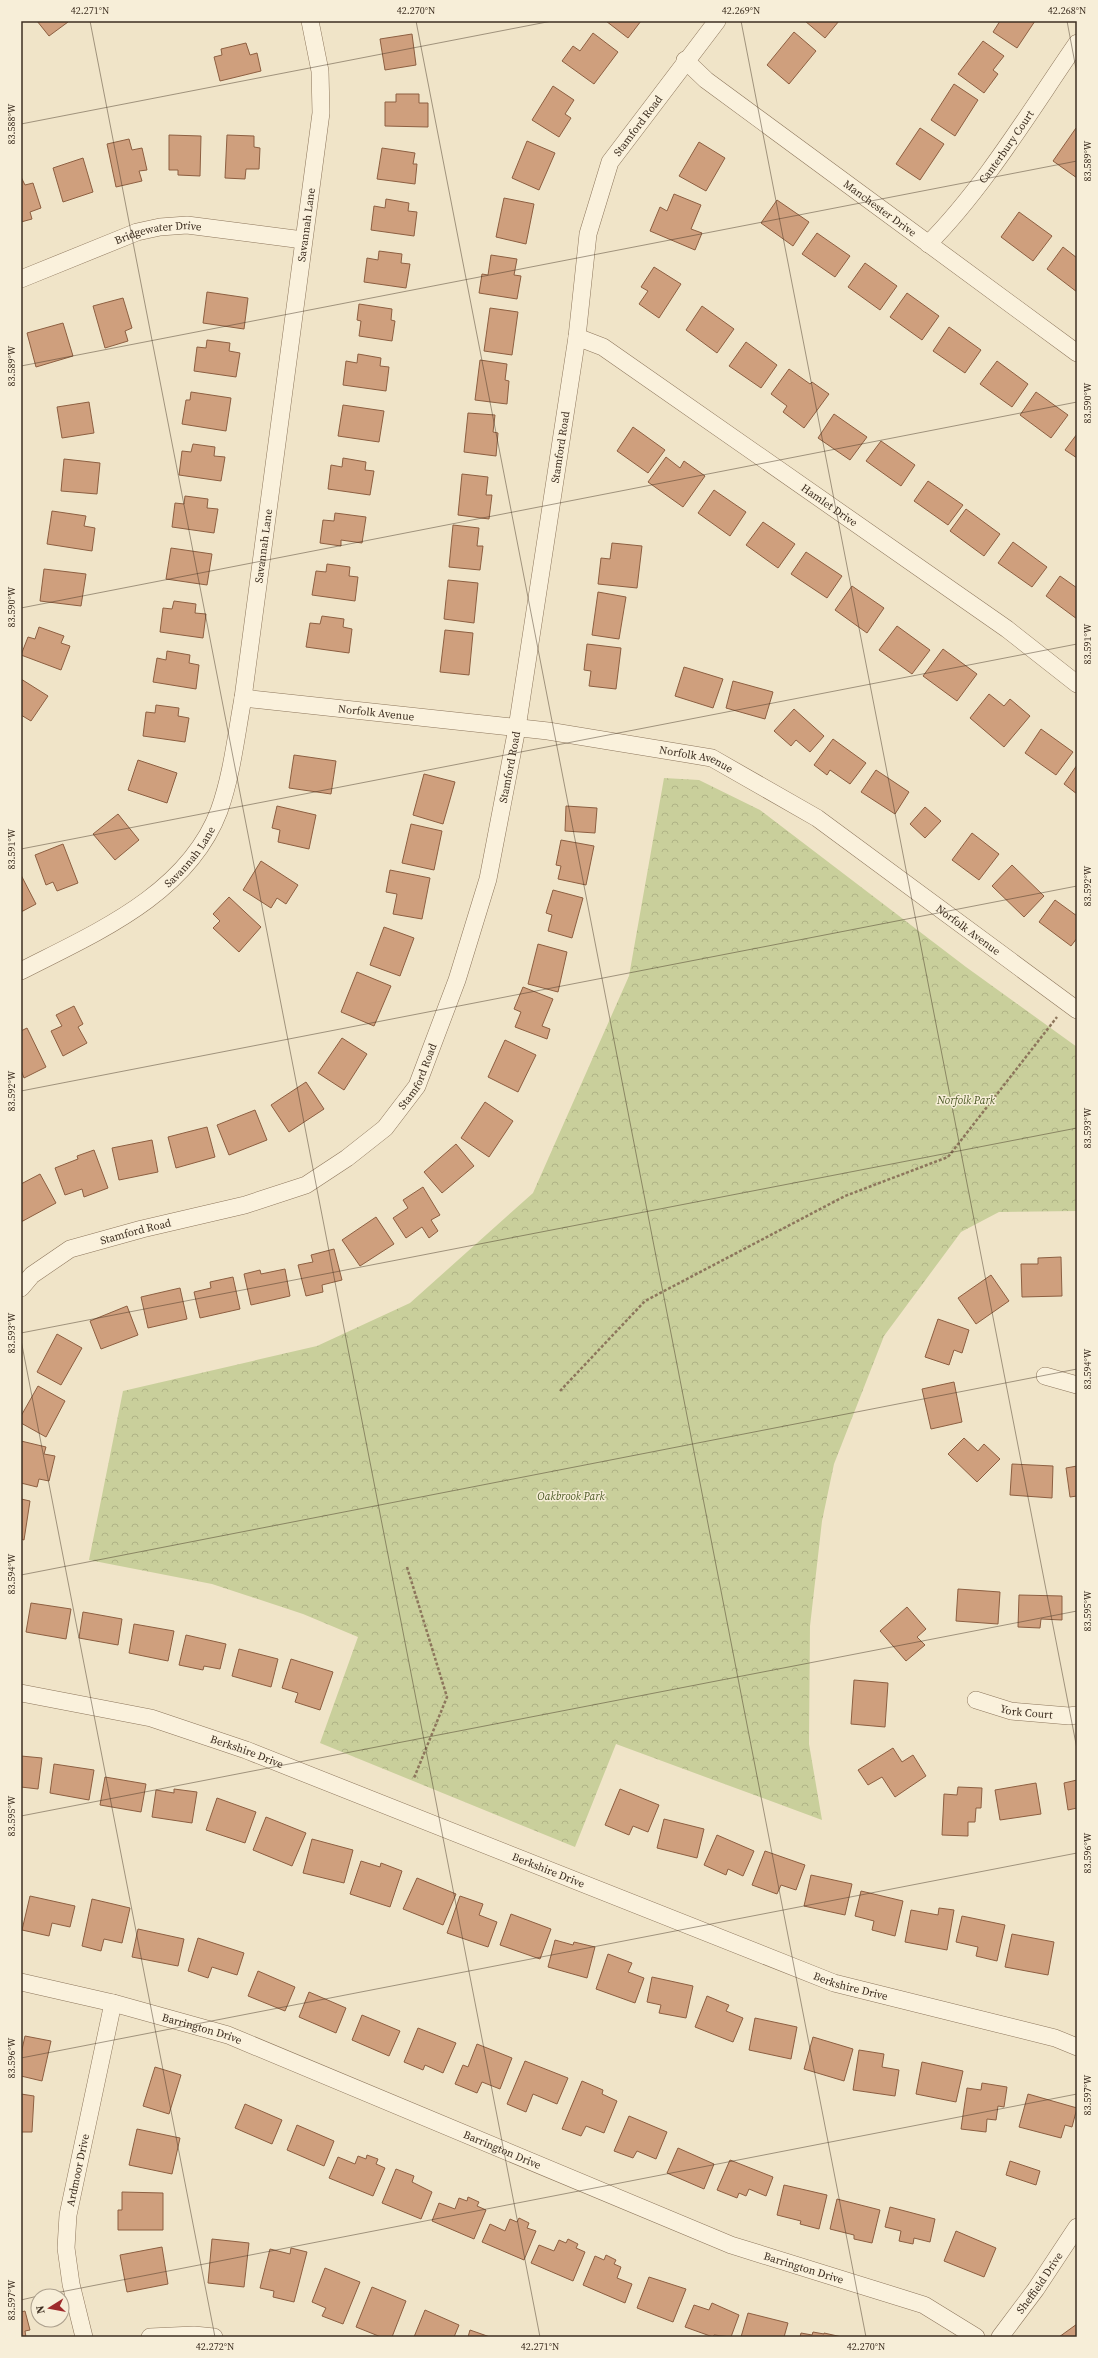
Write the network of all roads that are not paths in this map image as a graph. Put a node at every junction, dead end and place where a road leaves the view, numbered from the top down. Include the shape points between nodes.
1 (310, 21) edge
2 (717, 21) edge
3 (1077, 43) edge
4 (685, 60) junction
5 (303, 240) junction
6 (928, 244) junction
7 (21, 279) edge
8 (577, 337) junction
9 (1077, 353) edge
10 (1077, 684) edge
11 (243, 698) junction
12 (517, 728) junction
13 (21, 971) edge
14 (1072, 1007) edge
15 (21, 1288) edge
16 (1046, 1376) dead end
17 (1077, 1385) edge
18 (21, 1693) edge
19 (976, 1700) dead end
20 (1077, 1715) edge
21 (21, 1982) edge
22 (113, 2004) junction
23 (1077, 2047) edge
24 (1077, 2227) edge
25 (84, 2337) edge
26 (150, 2337) edge
27 (214, 2337) edge
28 (976, 2337) edge
29 (1000, 2337) edge

1 - 5 street, Savannah Lane via 320,71 320,113
2 - 4 street, Stamford Road
3 - 6 street, Canterbury Court via 995,161 946,226
4 - 6 street, Manchester Drive via 706,80
4 - 8 street, Stamford Road via 610,162 588,234
5 - 7 street, Bridgewater Drive via 187,225 160,227 137,232
5 - 11 street, Savannah Lane
6 - 9 street, Manchester Drive
8 - 10 street, Hamlet Drive via 603,346 1007,629
8 - 12 street, Stamford Road
11 - 12 street, Norfolk Avenue
11 - 13 street, Savannah Lane via 232,765 219,811 200,846 185,865 149,899 109,926
12 - 14 street, Norfolk Avenue via 712,758 817,818
12 - 15 street, Stamford Road via 488,878 457,980 417,1086 385,1128 347,1158 306,1185 245,1205 70,1249 32,1275
16 - 17 street
18 - 23 street, Berkshire Drive via 150,1718 239,1747 834,1983 1055,2038
19 - 20 street, York Court via 1011,1711
21 - 22 street, Barrington Drive
22 - 25 street, Ardmoor Drive via 68,2215 66,2248 71,2284
22 - 28 street, Barrington Drive via 228,2035 731,2245 924,2305
24 - 29 street, Sheffield Drive
26 - 27 street

